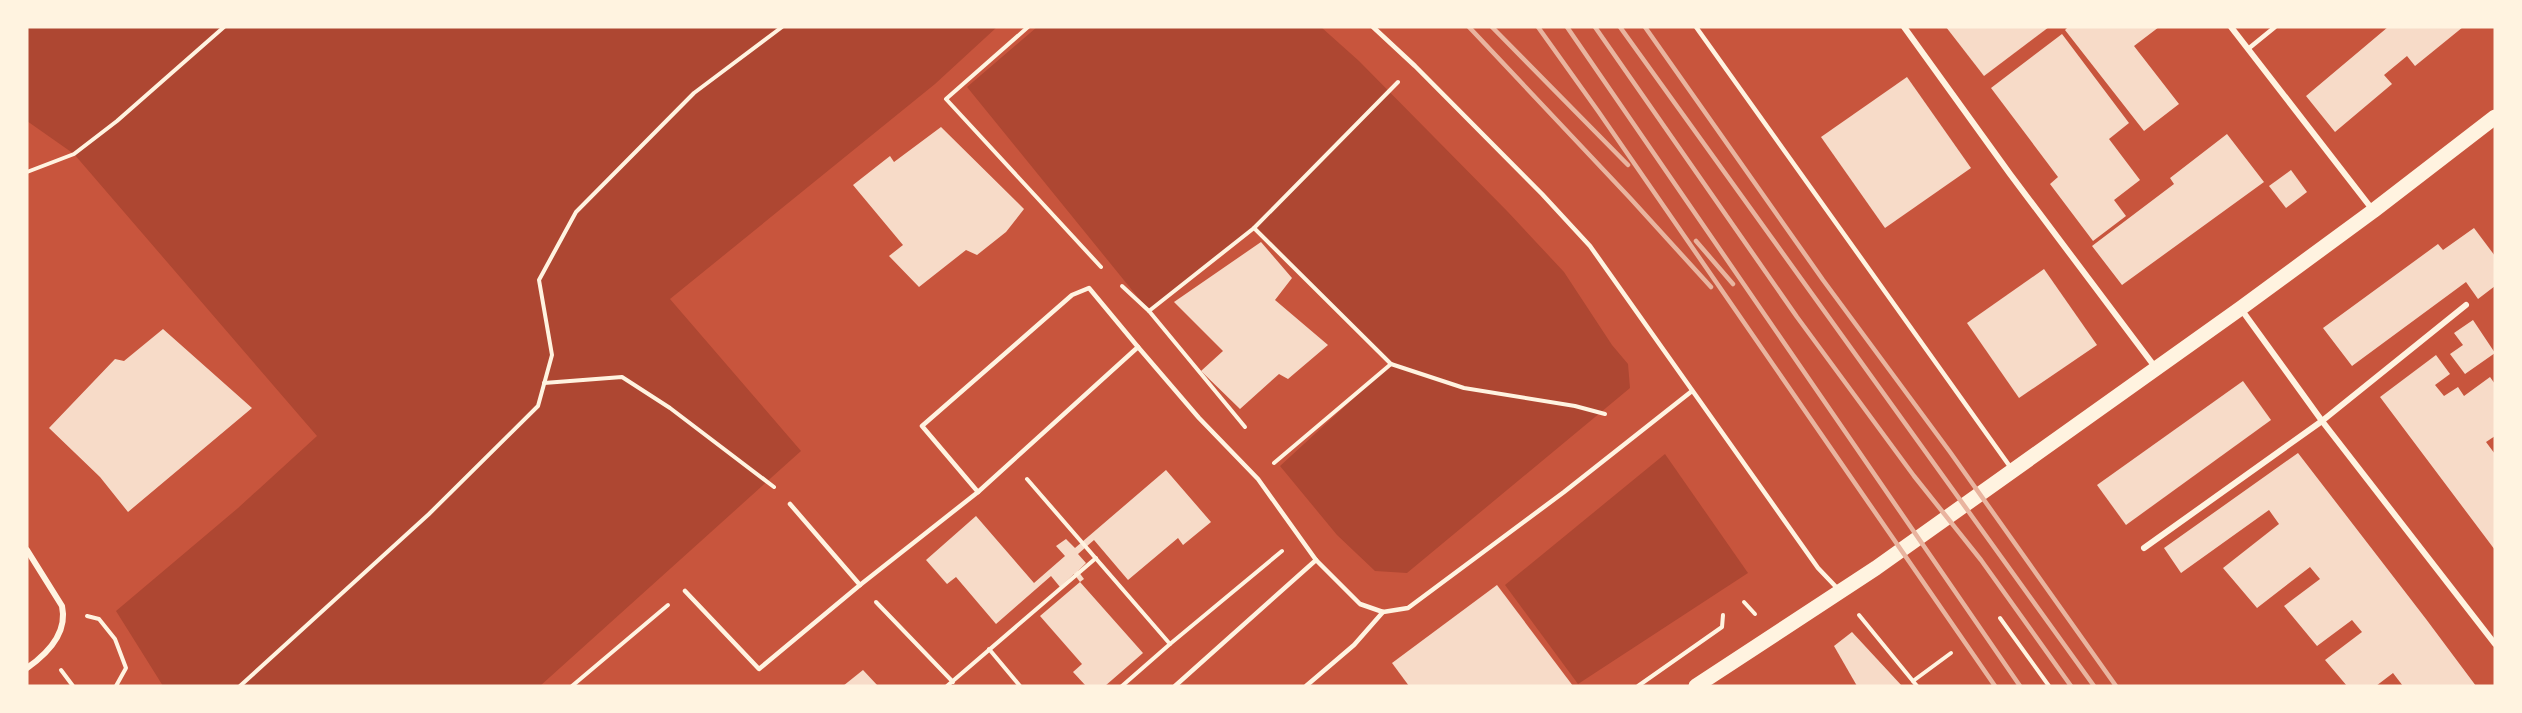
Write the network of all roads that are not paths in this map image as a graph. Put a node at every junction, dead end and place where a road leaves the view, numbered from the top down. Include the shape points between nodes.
1 (1373, 27) edge
2 (1696, 27) edge
3 (1904, 27) edge
4 (2231, 27) edge
5 (2275, 27) edge
6 (2248, 49) junction
7 (2495, 117) edge
8 (2373, 211) junction
9 (2466, 305) dead end
10 (2241, 308) junction
11 (1138, 347) junction
12 (2155, 368) junction
13 (1692, 390) junction
14 (2322, 421) junction
15 (2012, 470) junction
16 (978, 492) junction
17 (790, 504) dead end
18 (2144, 548) dead end
19 (27, 550) edge
20 (1316, 560) junction
21 (860, 585) junction
22 (685, 591) road end
23 (1841, 592) junction
24 (1383, 612) junction
25 (2495, 644) edge
26 (27, 668) edge
27 (1175, 686) edge
28 (1306, 686) edge
29 (1696, 686) edge

1 - 13 lane via 1590,246
2 - 15 lane
3 - 12 street
4 - 6 street
5 - 6 lane
6 - 8 street
7 - 8 main road
8 - 10 main road
9 - 14 street
10 - 12 main road
10 - 14 street
11 - 16 lane
11 - 16 lane via 1089,288 1072,295 922,426
11 - 20 lane via 1258,479
12 - 15 main road
13 - 23 lane via 1818,568
13 - 24 lane via 1408,608
14 - 18 street
14 - 25 street
15 - 23 main road
16 - 21 lane
17 - 21 lane
19 - 26 street via 63,611 63,624 49,651
20 - 24 lane via 1360,604
20 - 27 lane
21 - 22 lane via 759,669
23 - 29 main road
24 - 28 lane via 1354,645

